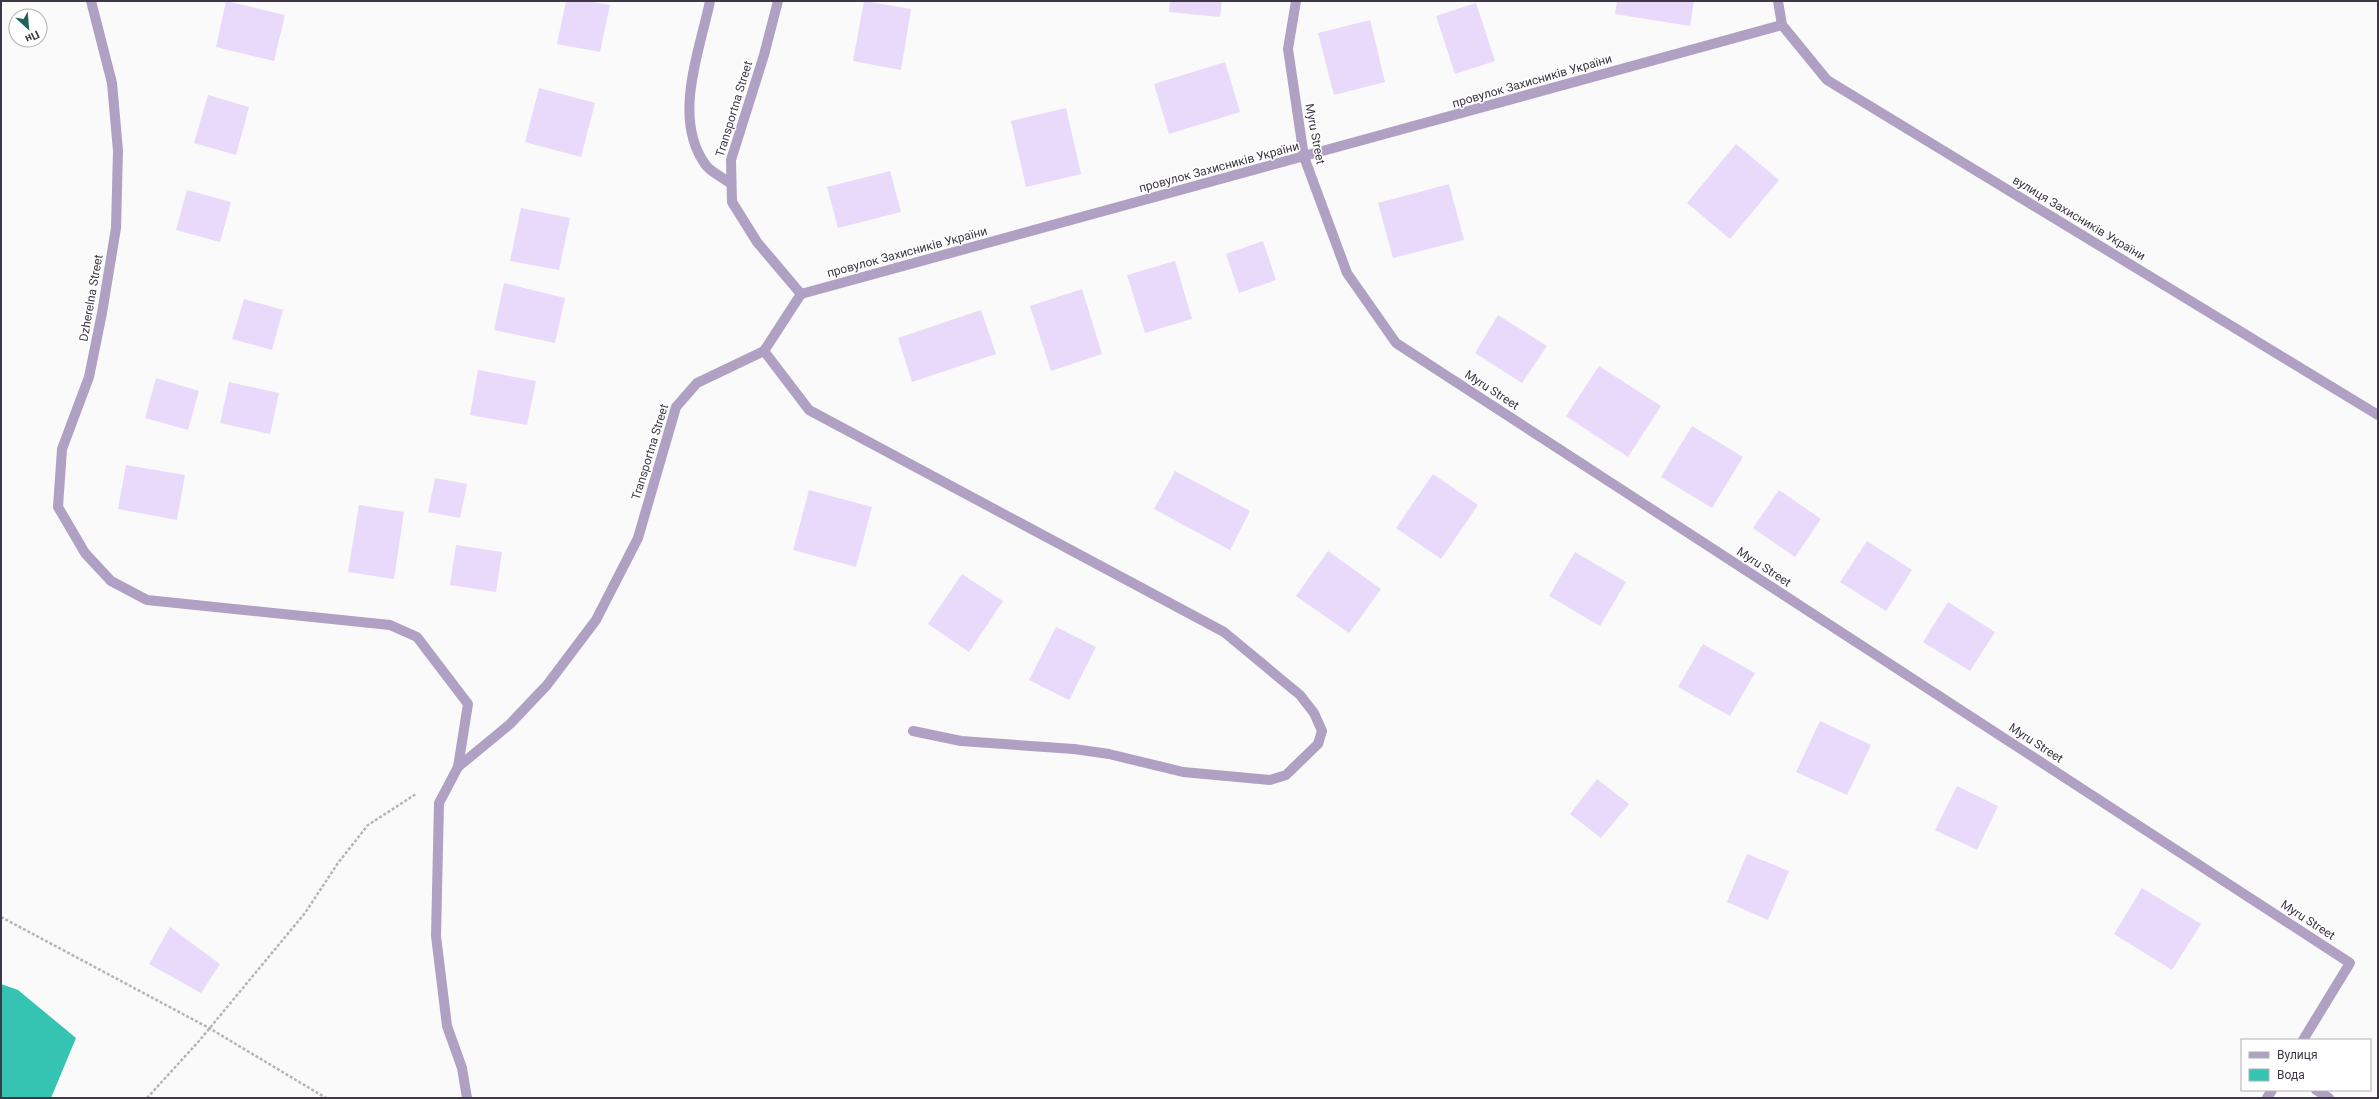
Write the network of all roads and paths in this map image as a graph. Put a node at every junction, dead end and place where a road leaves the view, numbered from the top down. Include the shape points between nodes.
1 (91, 1) edge
2 (710, 1) edge
3 (778, 1) edge
4 (1296, 1) edge
5 (1778, 1) edge
6 (1782, 25) junction
7 (1304, 157) junction
8 (732, 184) junction
9 (801, 294) junction
10 (764, 351) junction
11 (2378, 415) edge
12 (913, 731) dead end
13 (458, 767) junction
14 (419, 792) dead end
15 (1, 917) edge
16 (209, 1028) junction
17 (2304, 1039) edge
18 (2318, 1091) edge
19 (147, 1098) edge
20 (326, 1098) edge
21 (467, 1098) edge
22 (2329, 1098) edge

1 - 13 street, Dzherelna Street via 112,84 118,151 116,228 89,377 62,449 58,507 85,553 111,581 147,600 390,624 416,637 468,704
2 - 8 street via 688,95 693,138 705,164
3 - 8 street, Transportna Street via 731,160
4 - 7 street, Myru Street via 1288,49
5 - 6 street
6 - 7 street, провулок Захисників України
6 - 11 street, вулиця Захисників України via 1827,80
7 - 9 street, провулок Захисників України
7 - 17 street, Myru Street via 1347,273 1396,343 2350,963
8 - 9 street, Transportna Street via 732,202 736,209 757,242
9 - 10 street
10 - 12 street via 809,410 1224,632 1300,695 1314,713 1322,731 1318,744 1286,775 1270,780 1183,772 1109,754 1074,749 968,742
10 - 13 street, Transportna Street via 697,383 676,407 638,538 596,620 547,685 510,724
13 - 21 street via 439,804 436,936 446,1026 462,1068
14 - 16 path via 368,825 338,863 305,913
15 - 16 path
16 - 19 path
16 - 20 path
18 - 22 street

